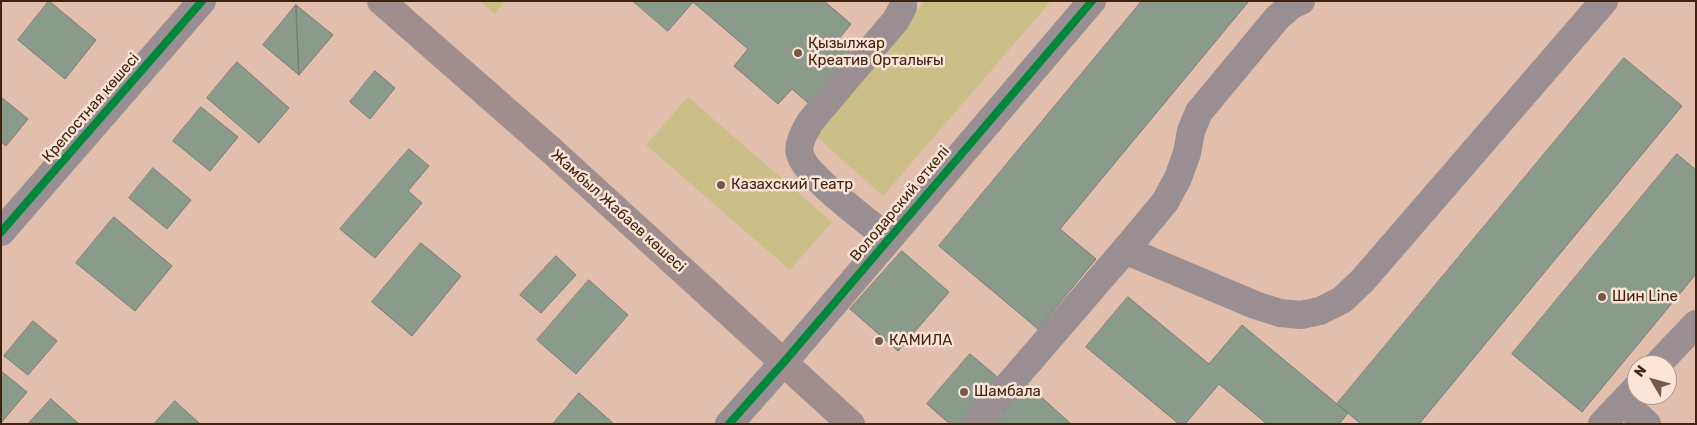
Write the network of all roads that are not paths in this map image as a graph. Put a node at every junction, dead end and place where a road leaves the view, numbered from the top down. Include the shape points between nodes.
1 (202, 1) edge
2 (381, 1) edge
3 (903, 1) edge
4 (1092, 1) edge
5 (1301, 1) edge
6 (1604, 1) edge
7 (1, 232) edge
8 (889, 239) junction
9 (1124, 250) junction
10 (1696, 324) edge
11 (1667, 355) edge
12 (784, 362) junction
13 (1627, 397) edge
14 (1636, 405) edge
15 (729, 424) edge
16 (851, 424) edge
17 (975, 424) edge
18 (1602, 424) edge
19 (1647, 424) edge

1 - 7 street, Крепостная көшесі
2 - 12 main road, Жамбыл Жабаев көшесі
3 - 8 street via 896,20 810,122 802,135 799,153 817,179
4 - 8 street, Володарский өткелі
5 - 9 street via 1277,18 1199,112 1178,178 1165,202
6 - 9 street via 1364,280 1328,308 1301,315 1280,313
8 - 12 street, Володарский өткелі
9 - 17 street
10 - 11 street
12 - 15 street, Володарский өткелі
12 - 16 main road, Жамбыл Жабаев көшесі
13 - 18 street
14 - 19 street

